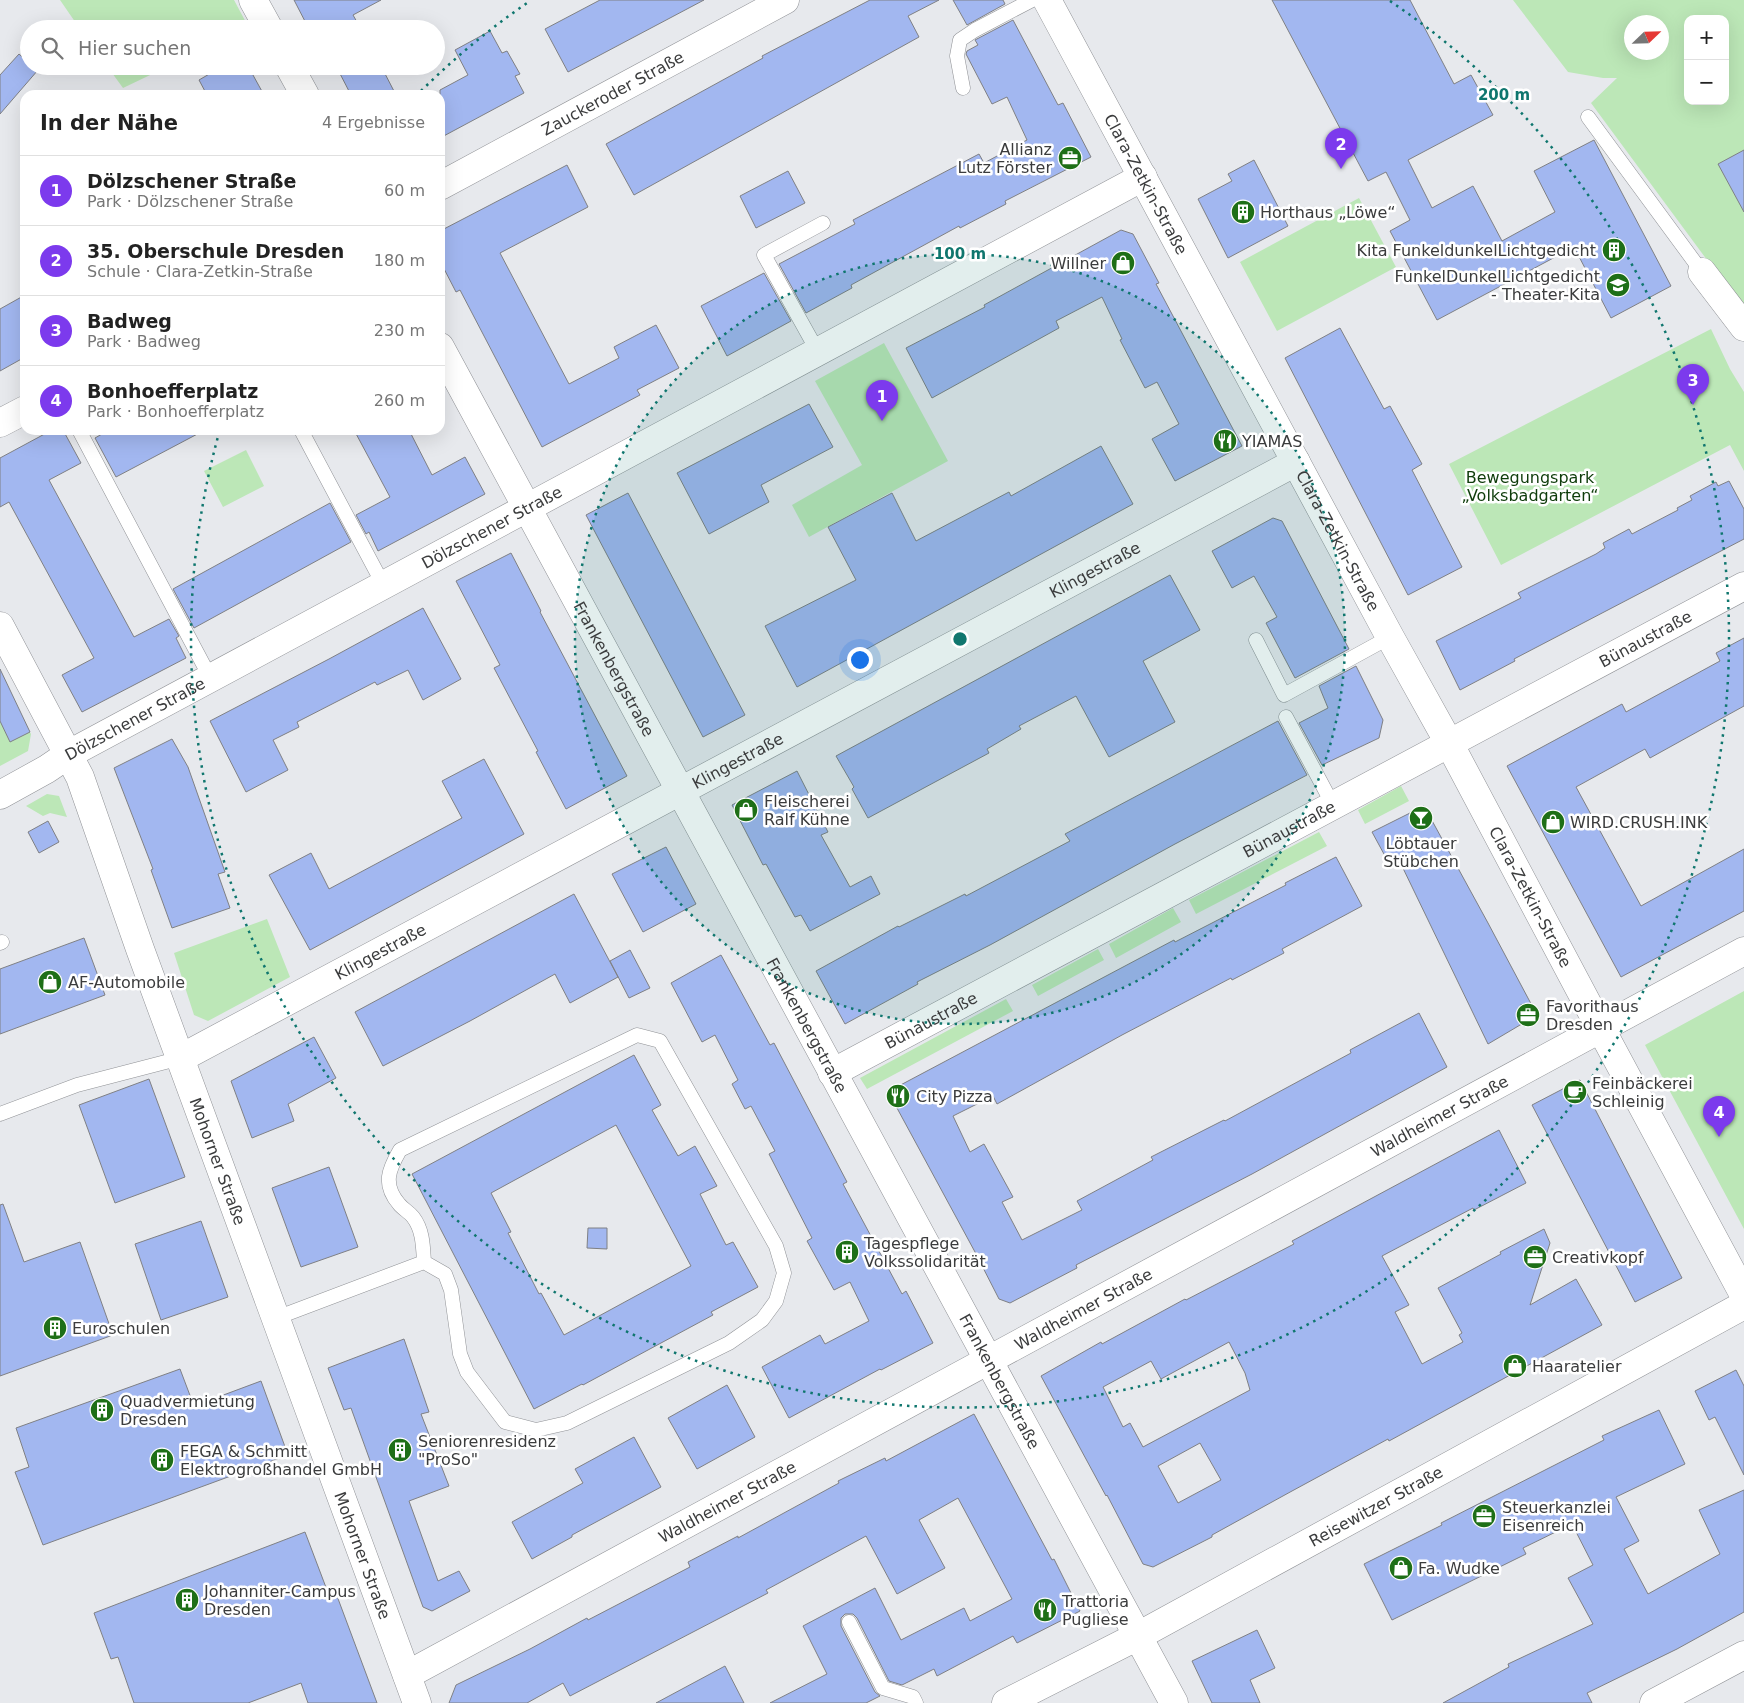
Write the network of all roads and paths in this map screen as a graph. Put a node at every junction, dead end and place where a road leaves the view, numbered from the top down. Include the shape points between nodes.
1 (253, 0) edge
2 (785, 0) edge
3 (1032, 0) edge
4 (1047, 0) edge
5 (264, 20) edge
6 (294, 75) edge
7 (963, 88) dead end
8 (302, 90) edge
9 (1588, 117) dead end
10 (1143, 177) junction
11 (445, 183) edge
12 (822, 223) dead end
13 (1702, 272) joint
14 (1744, 328) edge
15 (818, 352) junction
16 (445, 356) edge
17 (20, 413) edge
18 (0, 424) edge
19 (82, 435) edge
20 (304, 435) edge
21 (1296, 462) junction
22 (527, 508) junction
23 (384, 586) junction
24 (1744, 586) edge
25 (0, 626) edge
26 (1390, 637) junction
27 (1256, 640) dead end
28 (211, 678) junction
29 (1286, 718) dead end
30 (1449, 743) junction
31 (69, 754) junction
32 (680, 792) junction
33 (0, 795) edge
34 (1333, 805) junction
35 (1744, 951) edge
36 (1601, 1028) junction
37 (181, 1058) junction
38 (832, 1072) junction
39 (0, 1114) edge
40 (424, 1262) junction
41 (1744, 1295) edge
42 (1744, 1306) edge
43 (276, 1318) junction
44 (989, 1360) junction
45 (849, 1622) dead end
46 (1138, 1636) junction
47 (1744, 1655) edge
48 (407, 1675) junction
49 (418, 1703) edge
50 (916, 1703) edge
51 (1006, 1703) edge
52 (1174, 1703) edge
53 (1654, 1703) edge

1 - 5 street
2 - 11 street, Zauckeroder Straße
3 - 7 lane via 960,40 957,56
4 - 10 street, Clara-Zetkin-Straße
6 - 8 street
9 - 13 lane
10 - 15 street, Dölzschener Straße
10 - 21 street, Clara-Zetkin-Straße
12 - 15 lane via 764,255
13 - 14 street
15 - 22 street, Dölzschener Straße
16 - 22 street, Frankenbergstraße
17 - 18 street
19 - 28 lane
20 - 23 lane
21 - 26 street, Clara-Zetkin-Straße
21 - 32 street, Klingestraße
22 - 23 street, Dölzschener Straße
22 - 32 street, Frankenbergstraße
23 - 28 street, Dölzschener Straße
24 - 30 street, Bünaustraße
25 - 31 street, Mohorner Straße
26 - 27 lane via 1284,695
26 - 30 street, Clara-Zetkin-Straße
28 - 31 street, Dölzschener Straße
29 - 34 lane
30 - 34 street, Bünaustraße
30 - 36 street, Clara-Zetkin-Straße
31 - 33 street, Dölzschener Straße
31 - 37 street, Mohorner Straße
32 - 37 street, Klingestraße
32 - 38 street, Frankenbergstraße
34 - 38 street, Bünaustraße
35 - 36 street, Waldheimer Straße
36 - 41 street, Clara-Zetkin-Straße
36 - 44 street, Waldheimer Straße
37 - 39 lane via 77,1085
37 - 43 street, Mohorner Straße
38 - 44 street, Frankenbergstraße
40 - 40 lane via 445,1274 451,1290 460,1354 467,1372 505,1422 536,1430 567,1424 728,1343 762,1320 776,1301 784,1273 776,1246 660,1041 637,1035 400,1150 390,1168 389,1186 422,1234
40 - 43 lane
42 - 46 street, Reisewitzer Straße
43 - 48 street, Mohorner Straße
44 - 46 street, Frankenbergstraße
44 - 48 street, Waldheimer Straße
45 - 50 lane via 883,1688 913,1697
46 - 51 street, Reisewitzer Straße
46 - 52 street, Frankenbergstraße
47 - 53 street
48 - 49 street, Mohorner Straße

